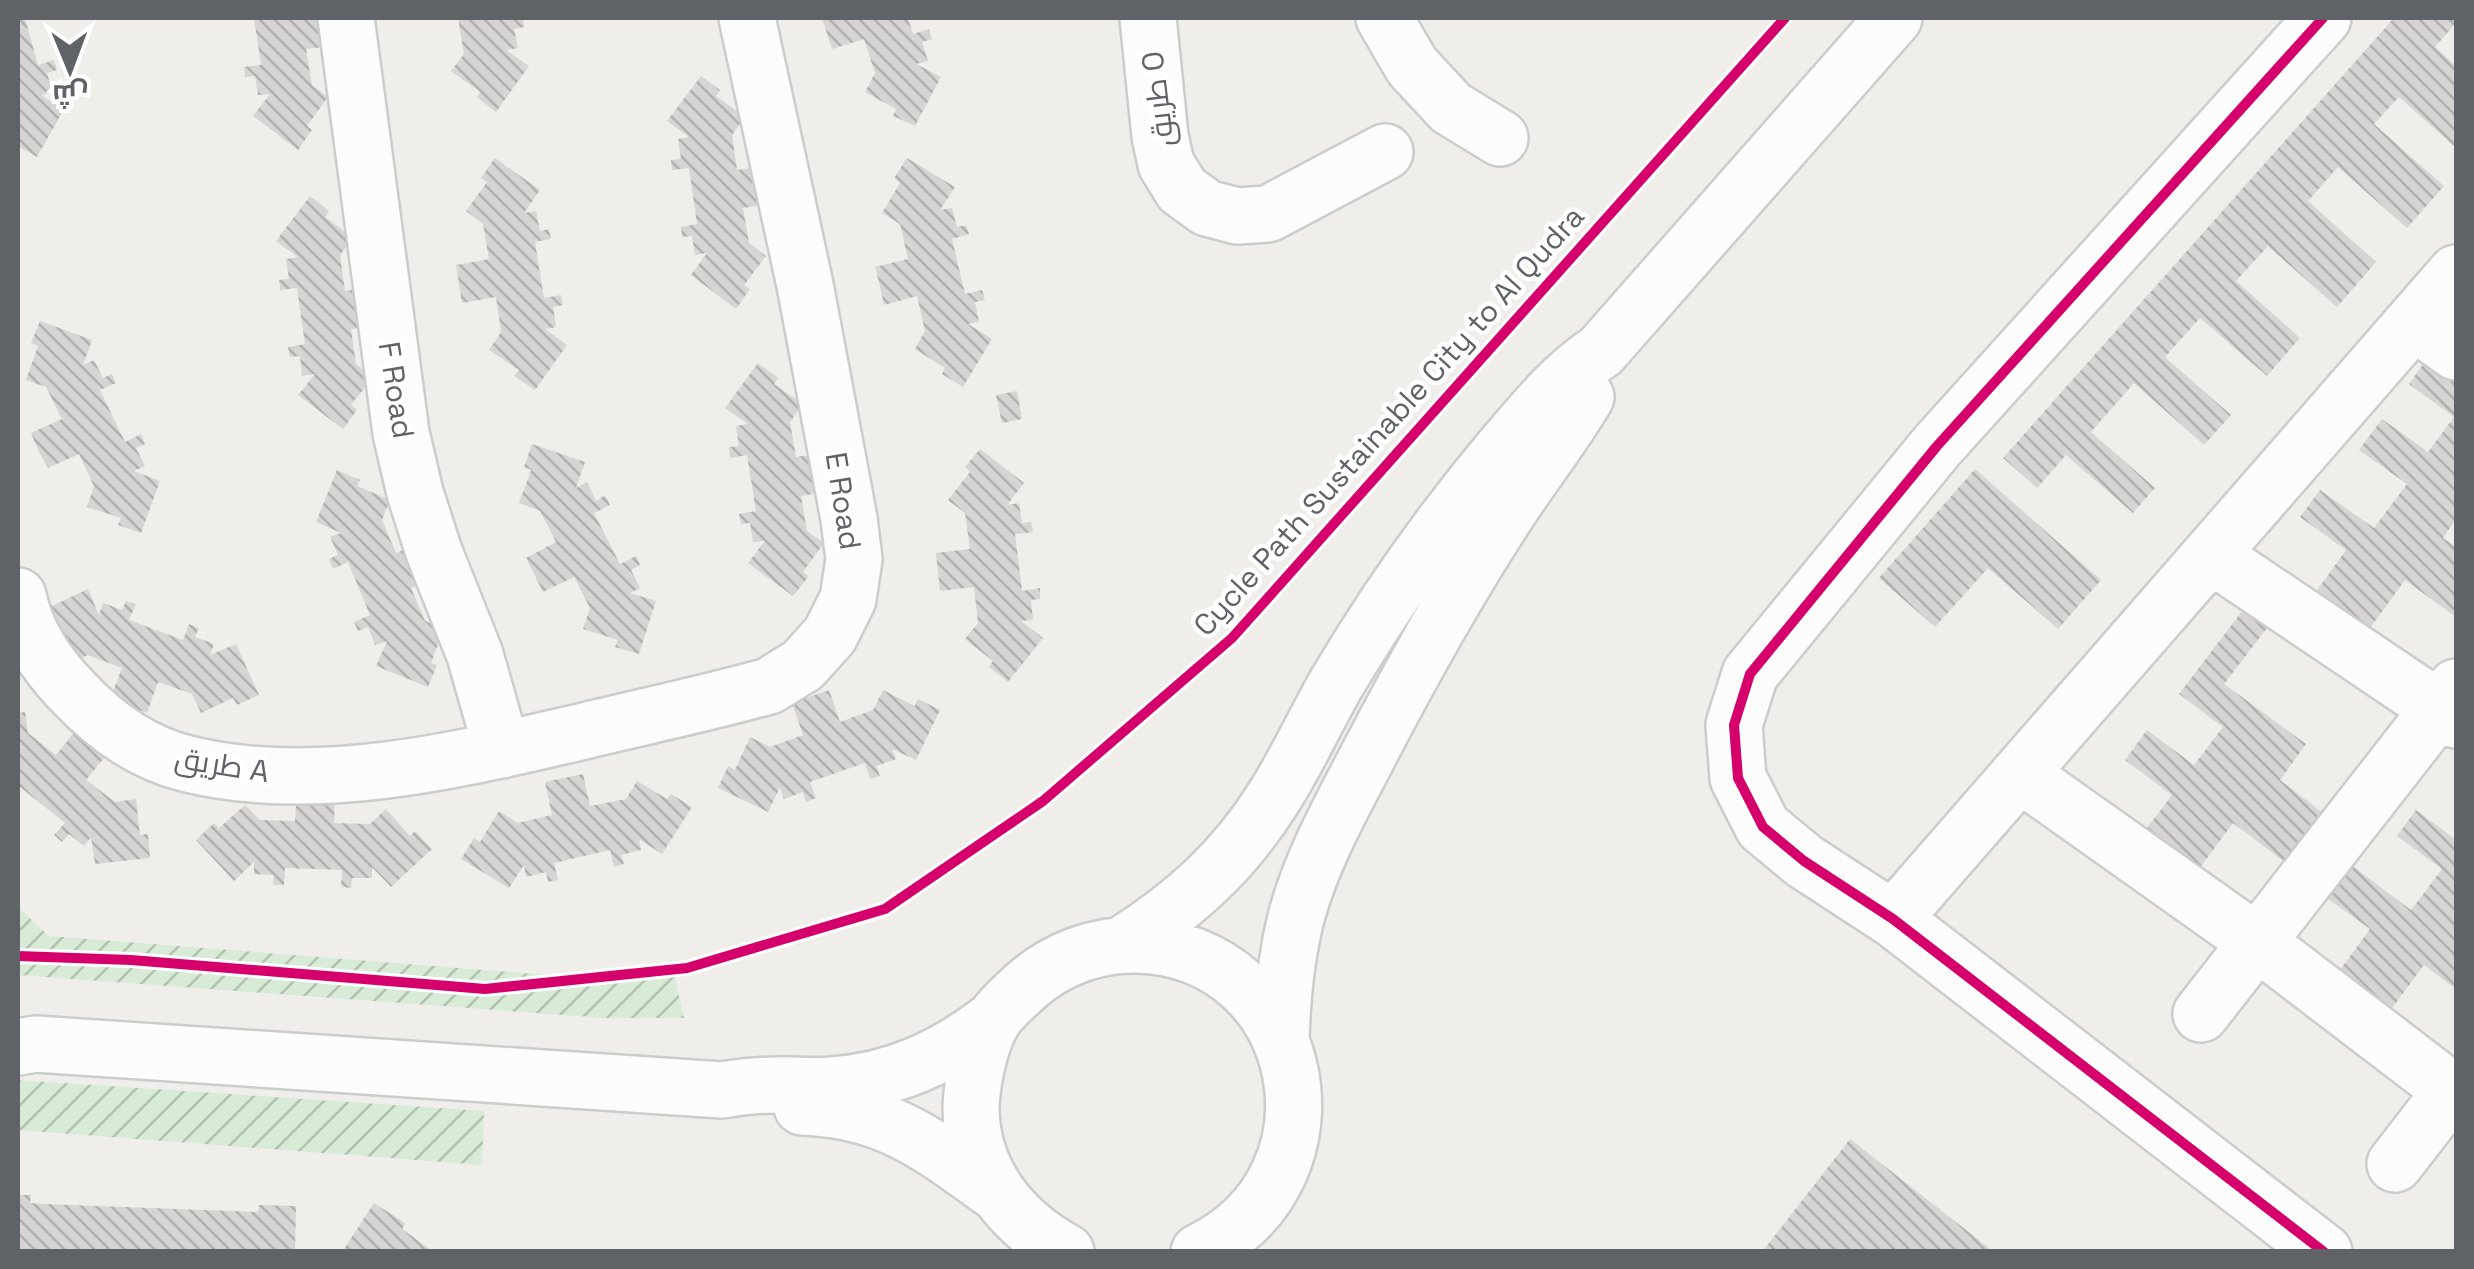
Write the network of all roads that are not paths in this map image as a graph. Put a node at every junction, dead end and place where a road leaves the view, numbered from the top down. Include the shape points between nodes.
1 (346, 18) edge
2 (747, 18) edge
3 (1148, 18) edge
4 (1384, 18) edge
5 (1894, 18) edge
6 (2323, 18) edge
7 (1500, 138) dead end
8 (1385, 152) dead end
9 (2456, 273) edge
10 (2435, 337) edge
11 (1601, 352) junction
12 (2211, 555) junction
13 (18, 596) edge
14 (2451, 705) edge
15 (502, 750) junction
16 (2020, 774) junction
17 (1893, 919) junction
18 (2257, 942) junction
19 (1122, 945) junction
20 (2200, 1014) dead end
21 (994, 1019) junction
22 (24, 1042) edge
23 (1281, 1042) junction
24 (722, 1090) junction
25 (2455, 1090) edge
26 (2395, 1164) dead end
27 (998, 1194) junction
28 (1264, 1227) edge
29 (1066, 1252) edge
30 (1198, 1252) edge
31 (2324, 1252) edge

1 - 15 street, F Road via 401,433
2 - 15 street, E Road via 849,519 854,559 848,599 830,635 803,665 769,686
3 - 8 street, طريق O via 1166,164 1182,190 1207,208 1237,216 1268,214
4 - 7 street via 1412,66 1451,108
5 - 11 street
6 - 17 street via 1938,446 1750,674 1734,726 1738,778 1763,827
9 - 10 street
10 - 12 street
11 - 19 street via 1548,396 1428,544 1251,831 1193,895
11 - 23 street via 1587,396 1447,610 1328,832 1291,942
12 - 14 street
12 - 16 street
13 - 15 street, طريق A via 40,652 99,719 139,746 185,764 304,776
14 - 18 street
16 - 17 street
16 - 18 street
17 - 31 street
18 - 20 street
18 - 25 street
19 - 21 street via 1050,968
19 - 23 street via 1154,946 1211,964 1258,1004
21 - 24 street via 944,1054 887,1076
21 - 27 street via 971,1109 984,1168
22 - 24 street
23 - 28 street via 1294,1088 1294,1118
24 - 27 street via 773,1106 833,1108 881,1120
25 - 26 street
27 - 29 street via 1018,1218
28 - 30 street via 1241,1225

